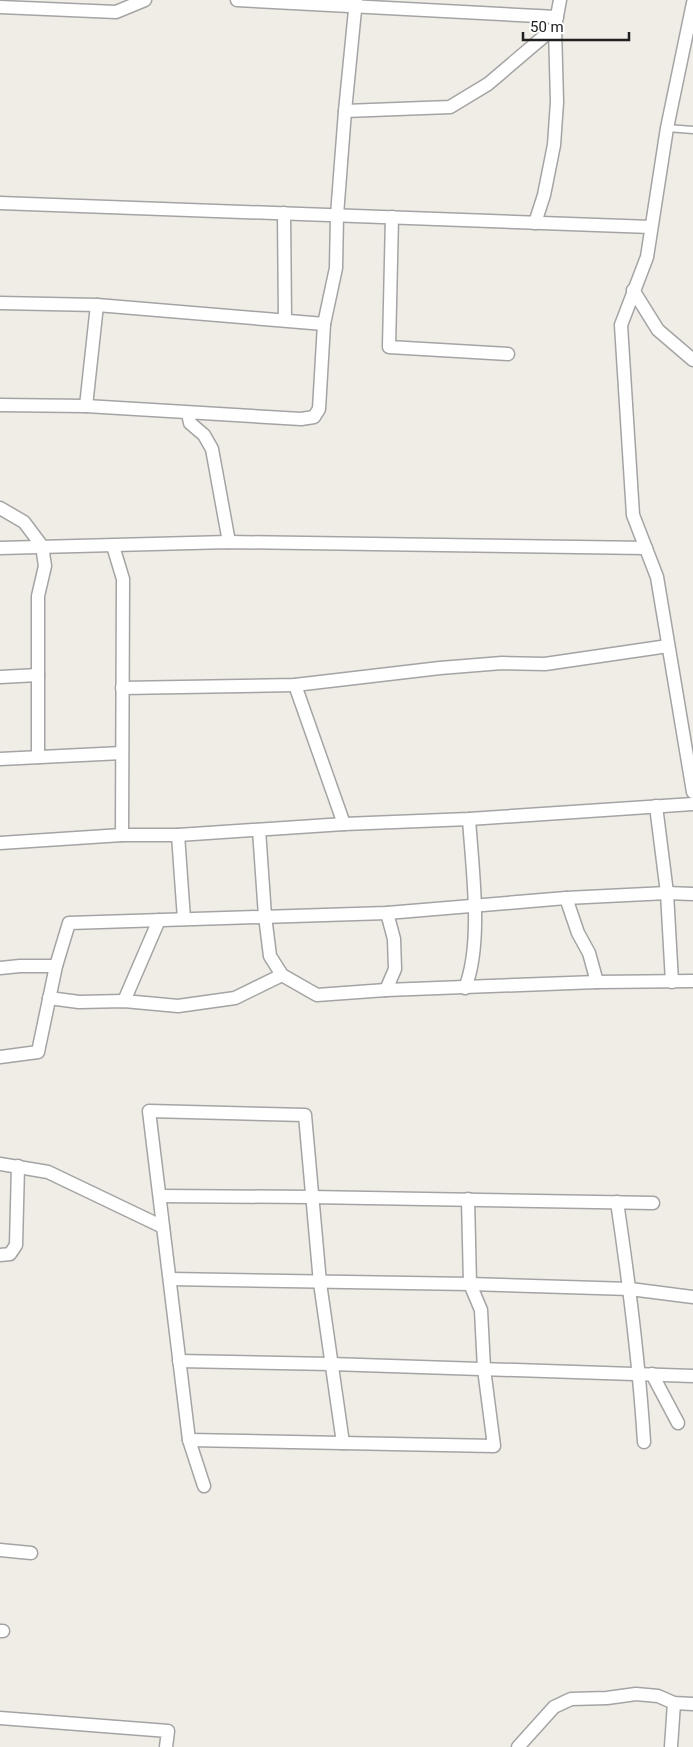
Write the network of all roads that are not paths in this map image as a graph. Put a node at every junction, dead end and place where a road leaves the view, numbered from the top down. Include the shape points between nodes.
1 (144, 0) edge
2 (237, 0) edge
3 (560, 0) edge
4 (356, 3) edge
5 (693, 3) edge
6 (0, 7) edge
7 (556, 22) junction
8 (344, 111) junction
9 (667, 128) junction
10 (693, 130) edge
11 (0, 203) edge
12 (284, 213) junction
13 (337, 215) junction
14 (392, 217) junction
15 (535, 222) junction
16 (651, 227) junction
17 (633, 290) junction
18 (0, 303) edge
19 (97, 305) junction
20 (285, 320) junction
21 (324, 324) junction
22 (508, 354) dead end
23 (693, 360) edge
24 (0, 405) edge
25 (86, 406) junction
26 (188, 412) junction
27 (0, 508) edge
28 (229, 542) junction
29 (42, 546) junction
30 (113, 546) junction
31 (0, 548) edge
32 (646, 548) junction
33 (668, 646) junction
34 (38, 675) junction
35 (0, 677) edge
36 (295, 685) junction
37 (122, 688) junction
38 (122, 753) junction
39 (38, 757) junction
40 (0, 759) edge
41 (693, 792) edge
42 (693, 804) edge
43 (656, 806) junction
44 (469, 819) junction
45 (344, 824) junction
46 (259, 830) junction
47 (122, 835) junction
48 (178, 835) junction
49 (0, 843) edge
50 (668, 893) junction
51 (693, 894) edge
52 (566, 898) junction
53 (475, 906) junction
54 (387, 913) junction
55 (265, 916) junction
56 (184, 919) junction
57 (159, 920) junction
58 (56, 966) junction
59 (0, 968) edge
60 (282, 975) junction
61 (597, 982) junction
62 (672, 982) junction
63 (693, 982) edge
64 (465, 988) junction
65 (386, 990) junction
66 (49, 998) junction
67 (124, 1001) junction
68 (0, 1057) edge
69 (0, 1164) edge
70 (18, 1166) junction
71 (160, 1196) junction
72 (311, 1197) junction
73 (468, 1199) junction
74 (617, 1202) junction
75 (653, 1203) dead end
76 (163, 1227) junction
77 (0, 1256) edge
78 (170, 1279) junction
79 (320, 1282) junction
80 (470, 1284) junction
81 (630, 1289) junction
82 (693, 1296) edge
83 (179, 1361) junction
84 (331, 1364) junction
85 (484, 1368) junction
86 (646, 1373) junction
87 (693, 1376) edge
88 (678, 1422) dead end
89 (189, 1440) junction
90 (644, 1442) dead end
91 (343, 1443) junction
92 (204, 1486) dead end
93 (0, 1550) edge
94 (31, 1553) dead end
95 (674, 1703) junction
96 (693, 1704) edge
97 (0, 1718) edge
98 (166, 1747) edge
99 (518, 1747) edge
100 (671, 1747) edge

1 - 6 street via 116,12
2 - 4 street
3 - 7 street
4 - 7 street
4 - 8 street
5 - 9 street
7 - 8 street via 488,84 450,107
7 - 15 street via 554,145 544,196
8 - 13 street
9 - 10 lane
9 - 16 street
11 - 12 street
12 - 13 street
12 - 20 street
13 - 14 street
13 - 21 street via 336,268
14 - 15 street
14 - 22 street via 389,347
15 - 16 street
16 - 17 street via 647,257
17 - 23 street via 658,330
17 - 32 street via 621,324 633,515
18 - 19 street
19 - 20 street
19 - 25 street
20 - 21 street
21 - 26 street via 320,409 314,417 301,420
24 - 25 street
25 - 26 street
26 - 28 street via 190,423 204,435 212,449
27 - 29 street via 24,522
28 - 30 street
28 - 32 street
29 - 30 street
29 - 31 street
29 - 34 street via 45,566 38,596
30 - 37 street via 123,580
32 - 33 street via 657,577
33 - 36 street via 545,664 502,663 440,668
33 - 41 street
34 - 35 street
34 - 39 street
36 - 37 street
36 - 45 street
37 - 38 street
38 - 39 street
38 - 47 street
39 - 40 street
42 - 43 street
43 - 44 street
43 - 50 street
44 - 45 street
44 - 53 street
45 - 46 street
46 - 48 street
46 - 55 street
47 - 48 street
47 - 49 street
48 - 56 street
50 - 51 street
50 - 52 street
50 - 62 street
52 - 53 street
52 - 61 street via 589,953
53 - 54 street
53 - 64 street via 471,974
54 - 55 street
54 - 65 street via 394,938 395,969
55 - 56 street
55 - 60 street via 270,956
56 - 57 street
57 - 58 street via 69,923
57 - 67 street
58 - 59 street
58 - 66 street
60 - 65 street via 317,995
60 - 67 street via 235,998 178,1006
61 - 62 street
61 - 64 street
62 - 63 street
64 - 65 street
66 - 67 street via 79,1002
66 - 68 street via 38,1052
69 - 70 street
70 - 76 street via 48,1172
70 - 77 street via 16,1245 10,1254
71 - 72 street
71 - 72 street via 149,1111 305,1115
71 - 76 street
72 - 73 street
72 - 79 street
73 - 74 street
73 - 80 street
74 - 75 street
74 - 81 street
76 - 78 street
78 - 79 street
78 - 83 street
79 - 80 street
79 - 84 street
80 - 81 street
80 - 85 street via 481,1310
81 - 82 street
81 - 86 street
83 - 84 street
83 - 89 street
84 - 85 street
84 - 91 street
85 - 86 street
85 - 91 street via 494,1446
86 - 87 street
86 - 88 street
86 - 90 street
89 - 91 street
89 - 92 street
93 - 94 street
95 - 96 street
95 - 99 street via 658,1696 636,1694 570,1699 554,1707
95 - 100 street
97 - 98 street via 168,1731

